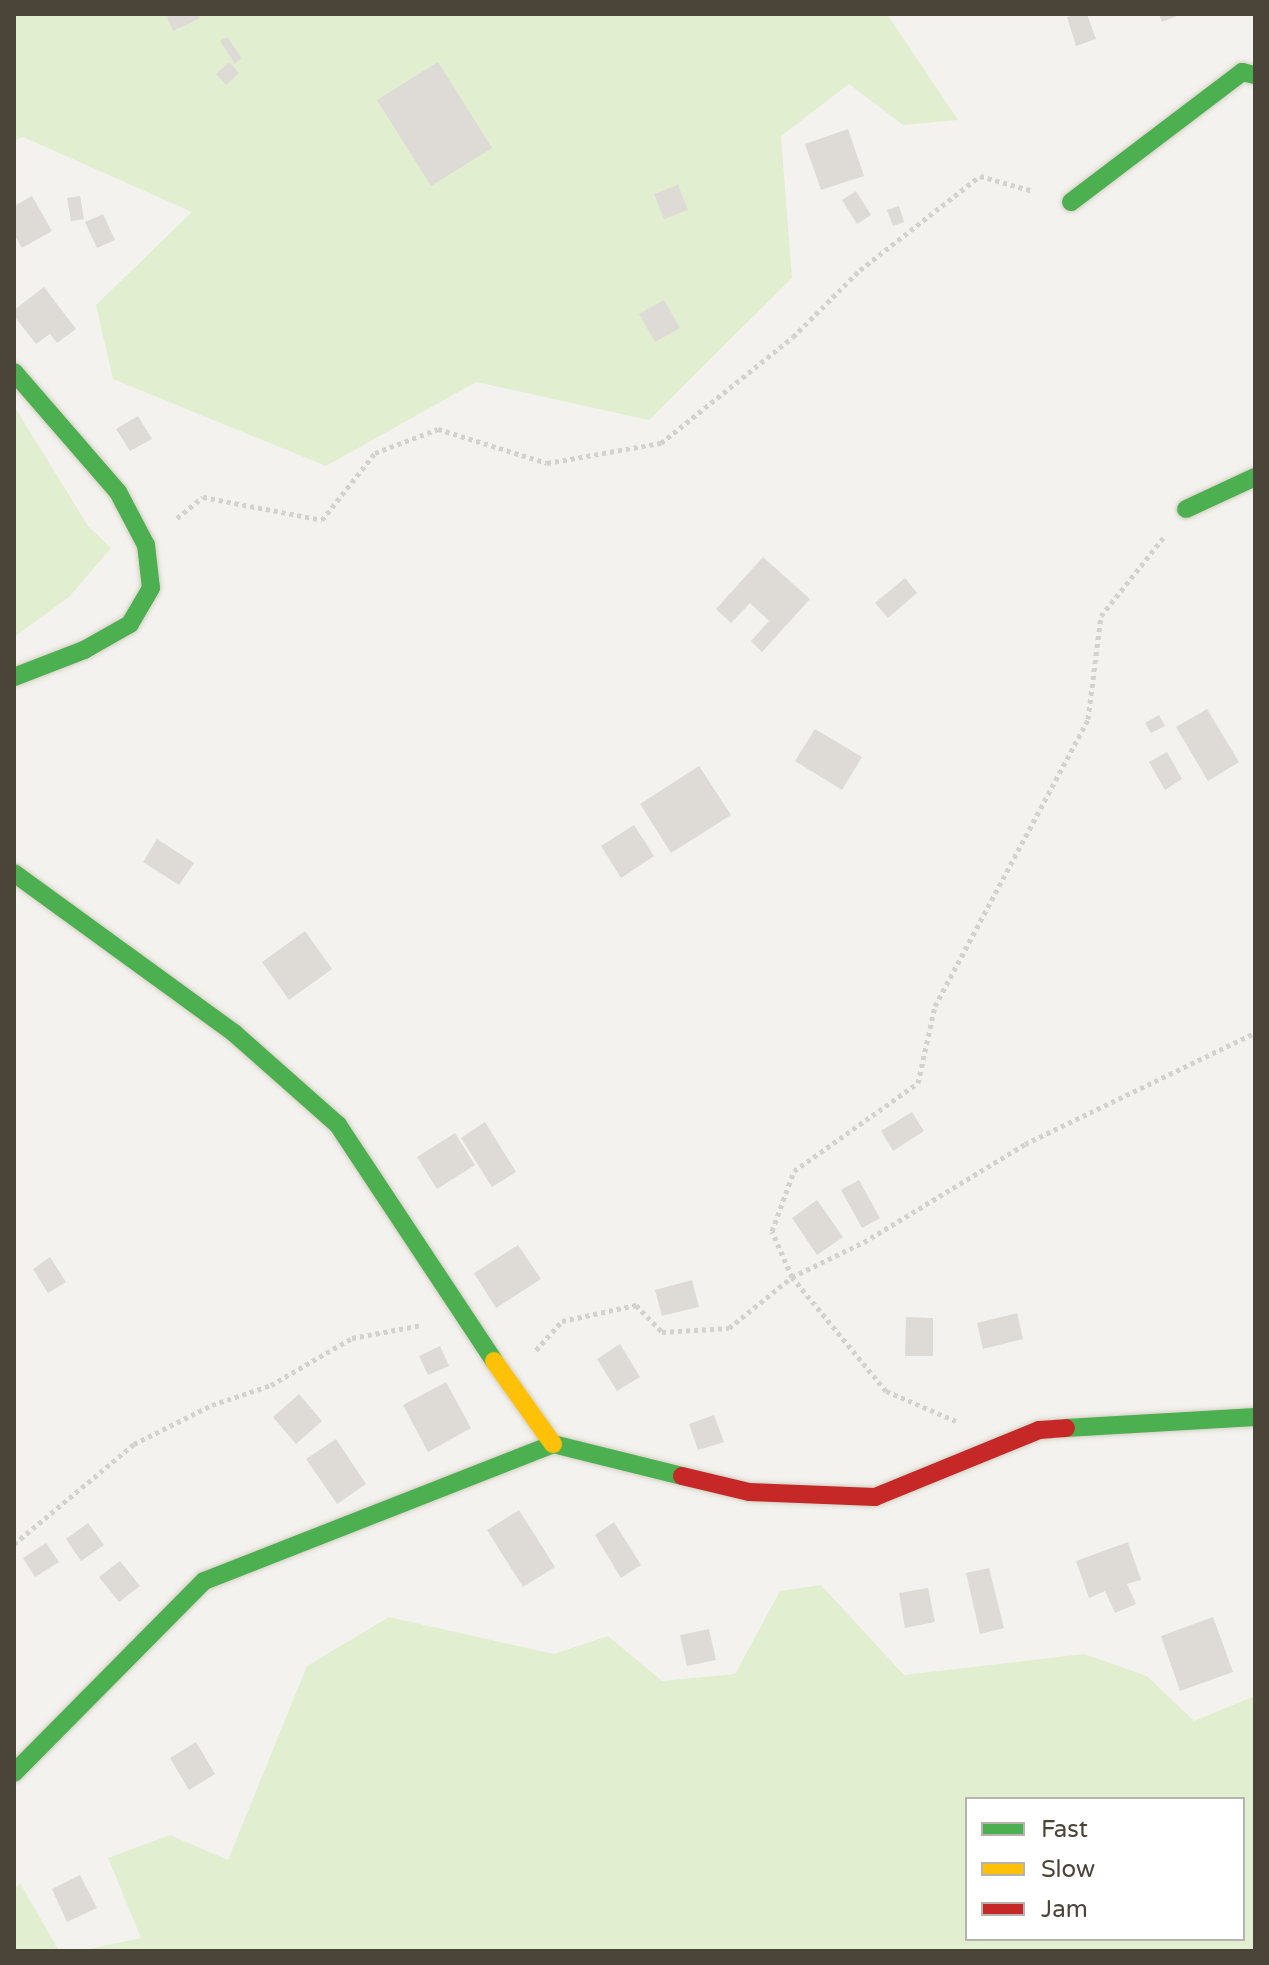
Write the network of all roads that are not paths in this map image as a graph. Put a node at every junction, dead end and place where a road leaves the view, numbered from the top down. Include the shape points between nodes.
1 (1255, 75) edge
2 (1071, 202) road end
3 (14, 372) edge
4 (1255, 477) edge
5 (1186, 509) road end
6 (14, 677) edge
7 (14, 873) edge
8 (1255, 1417) edge
9 (553, 1444) junction
10 (14, 1773) edge

1 - 2 street via 1242,72
3 - 6 street via 118,492 146,545 151,588 130,624 84,650
4 - 5 street
7 - 9 street via 234,1033 338,1125
8 - 9 street via 1039,1430 875,1497 749,1492
9 - 10 street via 204,1581

